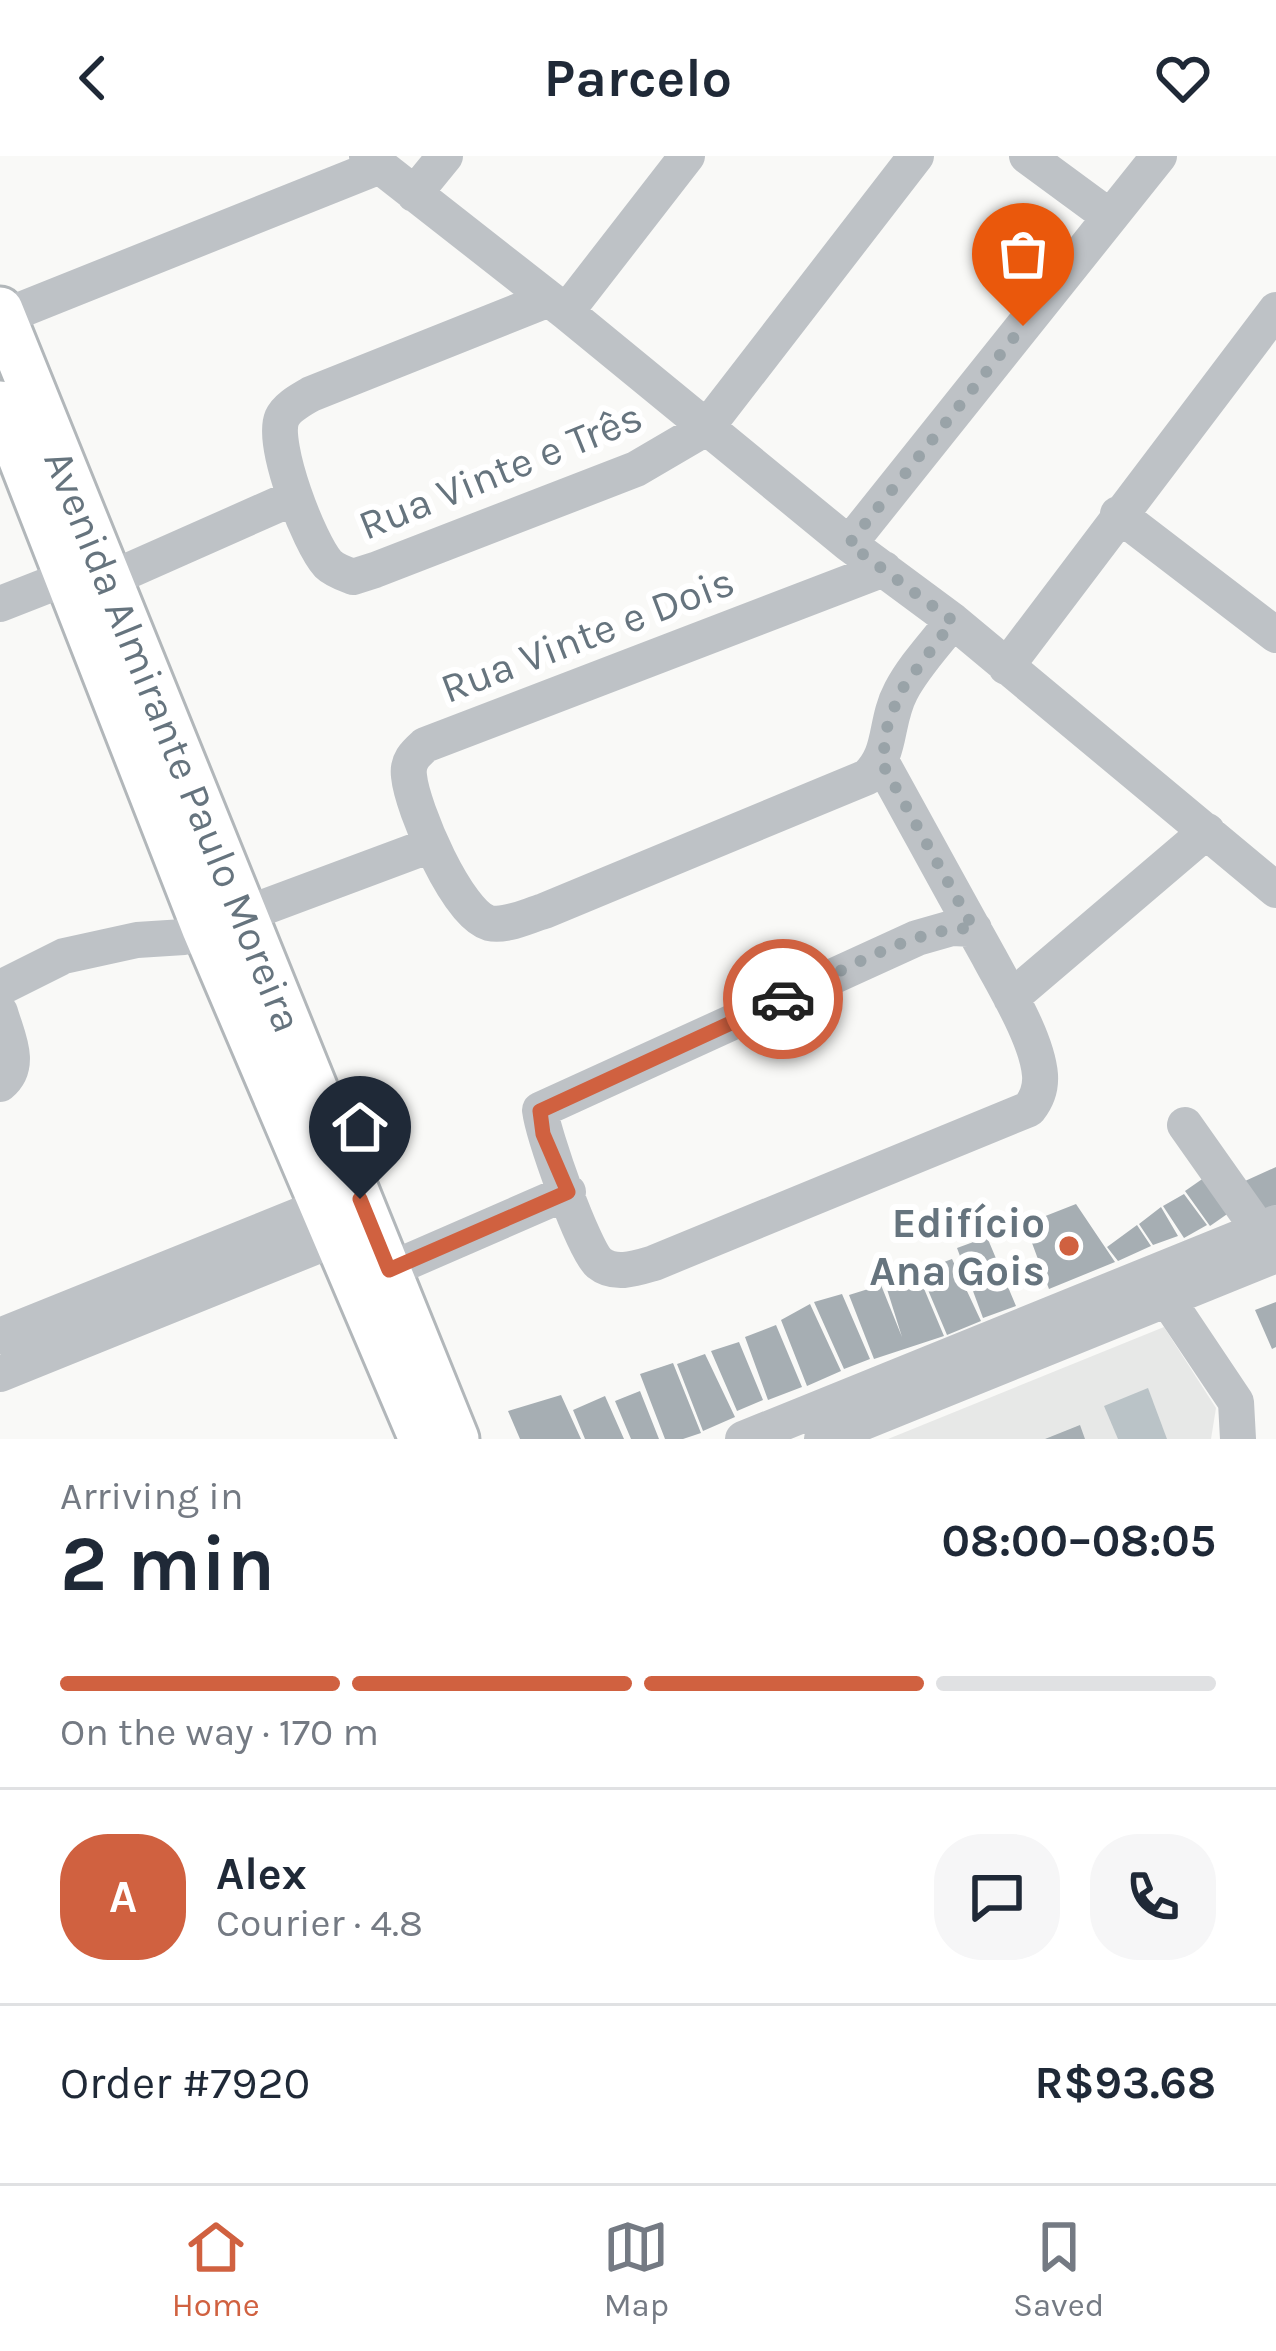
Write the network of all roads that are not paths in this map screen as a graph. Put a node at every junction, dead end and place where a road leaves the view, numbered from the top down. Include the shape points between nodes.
1 (445, 156) edge
2 (687, 156) edge
3 (916, 156) edge
4 (1027, 156) edge
5 (1159, 156) edge
6 (373, 161) edge
7 (414, 194) junction
8 (1110, 217) junction
9 (558, 306) junction
10 (2, 313) edge
11 (1270, 328) edge
12 (0, 404) edge
13 (706, 428) junction
14 (295, 497) junction
15 (1118, 514) junction
16 (849, 544) junction
17 (884, 569) junction
18 (90, 578) junction
19 (0, 604) edge
20 (953, 621) junction
21 (1276, 635) edge
22 (1006, 667) junction
23 (882, 763) junction
24 (1207, 831) junction
25 (431, 844) junction
26 (1276, 890) edge
27 (225, 922) junction
28 (974, 929) junction
29 (0, 988) edge
30 (1011, 998) junction
31 (0, 1012) edge
32 (0, 1084) edge
33 (1185, 1125) dead end
34 (568, 1192) junction
35 (332, 1221) junction
36 (1270, 1236) edge
37 (389, 1270) junction
38 (1167, 1299) junction
39 (0, 1336) edge
40 (0, 1374) edge
41 (939, 1376) junction
42 (422, 1439) edge
43 (456, 1439) edge
44 (743, 1439) edge
45 (822, 1439) edge
46 (1238, 1439) edge

1 - 7 street
2 - 9 street
3 - 13 street
4 - 8 street
5 - 8 street
6 - 7 street
6 - 10 street
7 - 9 street
8 - 16 street
9 - 13 street
9 - 14 street, Rua Vinte e Três via 294,404 281,419 280,440
10 - 18 main road, Avenida Almirante Paulo Moreira
11 - 15 street
12 - 18 main road, Avenida Almirante Paulo Moreira
13 - 14 street, Rua Vinte e Três via 636,470 353,577 327,563
13 - 16 street
14 - 18 street
15 - 21 street
15 - 22 street
16 - 17 street
17 - 20 street
17 - 25 street, Rua Vinte e Dois via 425,745 408,774
18 - 19 street
18 - 27 main road, Avenida Almirante Paulo Moreira
20 - 22 street
20 - 23 street via 902,689
22 - 24 street
23 - 25 street, Rua Vinte e Dois via 867,777 508,922 486,922 467,908
23 - 28 street
24 - 26 street
24 - 30 street
25 - 27 street
27 - 29 street via 172,940 64,956
27 - 35 main road, Avenida Almirante Paulo Moreira
27 - 37 main road, Avenida Almirante Paulo Moreira
28 - 30 street
28 - 34 street via 917,938 540,1111
30 - 34 street via 1040,1076 1029,1109 634,1270 600,1263
31 - 32 street via 14,1058
33 - 36 street
34 - 37 street
35 - 39 street
35 - 40 street
35 - 42 main road, Avenida Almirante Paulo Moreira
36 - 38 street
36 - 41 street
37 - 43 main road, Avenida Almirante Paulo Moreira
38 - 41 street
38 - 46 street via 1236,1402
41 - 44 street
41 - 45 street

